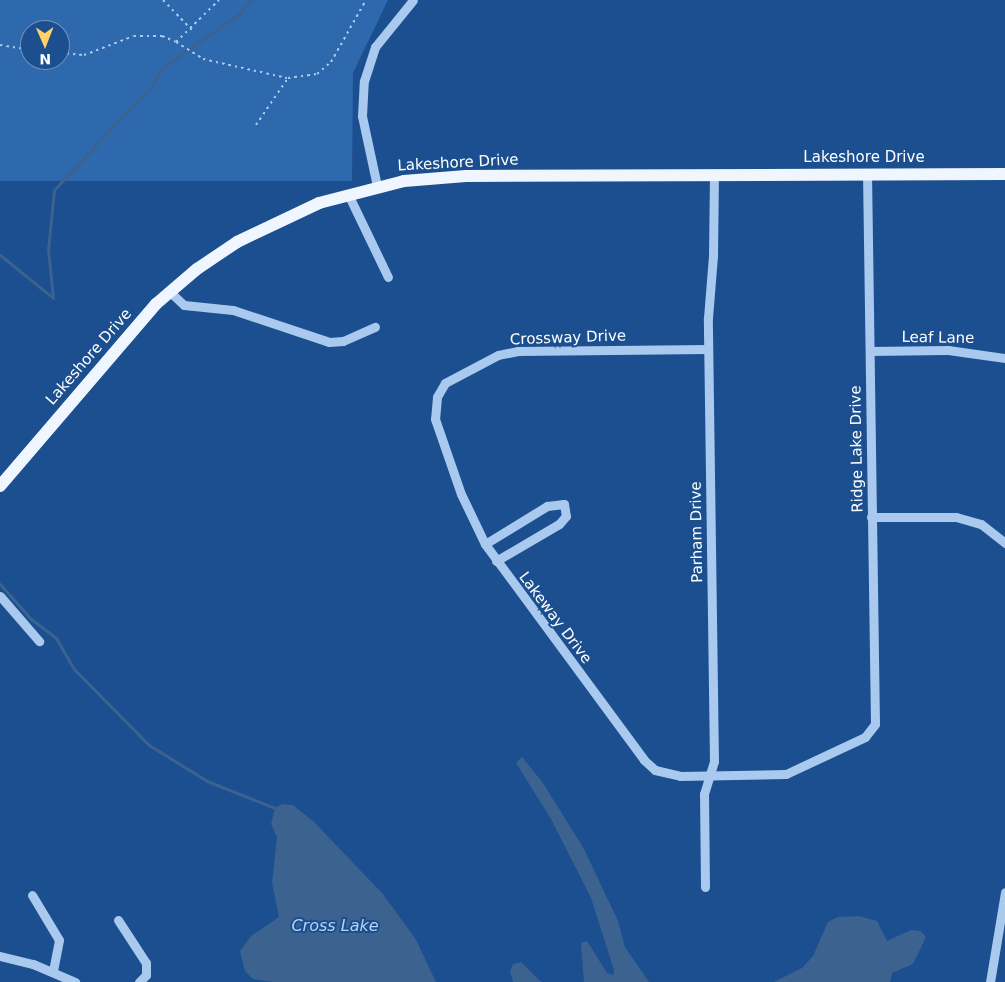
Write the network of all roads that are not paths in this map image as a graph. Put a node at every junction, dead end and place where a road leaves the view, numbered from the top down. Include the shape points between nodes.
1 (413, 0) edge
2 (867, 174) junction
3 (1005, 174) edge
4 (714, 175) junction
5 (377, 186) junction
6 (348, 194) junction
7 (388, 277) dead end
8 (170, 292) junction
9 (375, 327) dead end
10 (708, 349) junction
11 (870, 351) junction
12 (1005, 358) edge
13 (435, 420) joint
14 (2, 479) edge
15 (872, 517) junction
16 (1005, 543) edge
17 (485, 544) junction
18 (496, 562) junction
19 (0, 596) edge
20 (39, 641) dead end
21 (874, 724) joint
22 (708, 776) junction
23 (705, 887) dead end
24 (1005, 892) edge
25 (32, 895) dead end
26 (118, 920) dead end
27 (0, 956) edge
28 (53, 971) junction
29 (75, 982) edge
30 (139, 982) edge
31 (990, 982) edge

1 - 5 street via 375,48 364,81 362,116
2 - 3 main road, Lakeshore Drive
2 - 4 main road, Lakeshore Drive
2 - 11 street, Ridge Lake Drive
4 - 5 main road, Lakeshore Drive via 466,176
4 - 10 street, Parham Drive
5 - 6 main road, Lakeshore Drive
6 - 7 street
6 - 8 main road, Lakeshore Drive via 298,211 258,230 216,255
8 - 9 street via 184,305 233,310 334,342
8 - 14 main road, Lakeshore Drive via 135,326
10 - 13 street, Crossway Drive via 518,351 498,354 445,383 435,404
10 - 22 street, Parham Drive via 714,761
11 - 12 street, Leaf Lane via 948,350
11 - 15 street, Ridge Lake Drive
13 - 17 street, Lakeway Drive via 461,494
15 - 16 street via 956,517 981,524
15 - 21 street, Ridge Lake Drive
17 - 18 street, Lakeway Drive
17 - 18 street via 547,506 564,504 566,516 559,524
18 - 22 street, Lakeway Drive via 644,760 670,775
19 - 20 street
21 - 22 street, Lakeway Drive via 865,737 786,774
22 - 23 street, Parham Drive via 704,794
24 - 31 street
25 - 28 street via 59,940
26 - 30 street via 146,964 146,975
27 - 28 street
28 - 29 street

